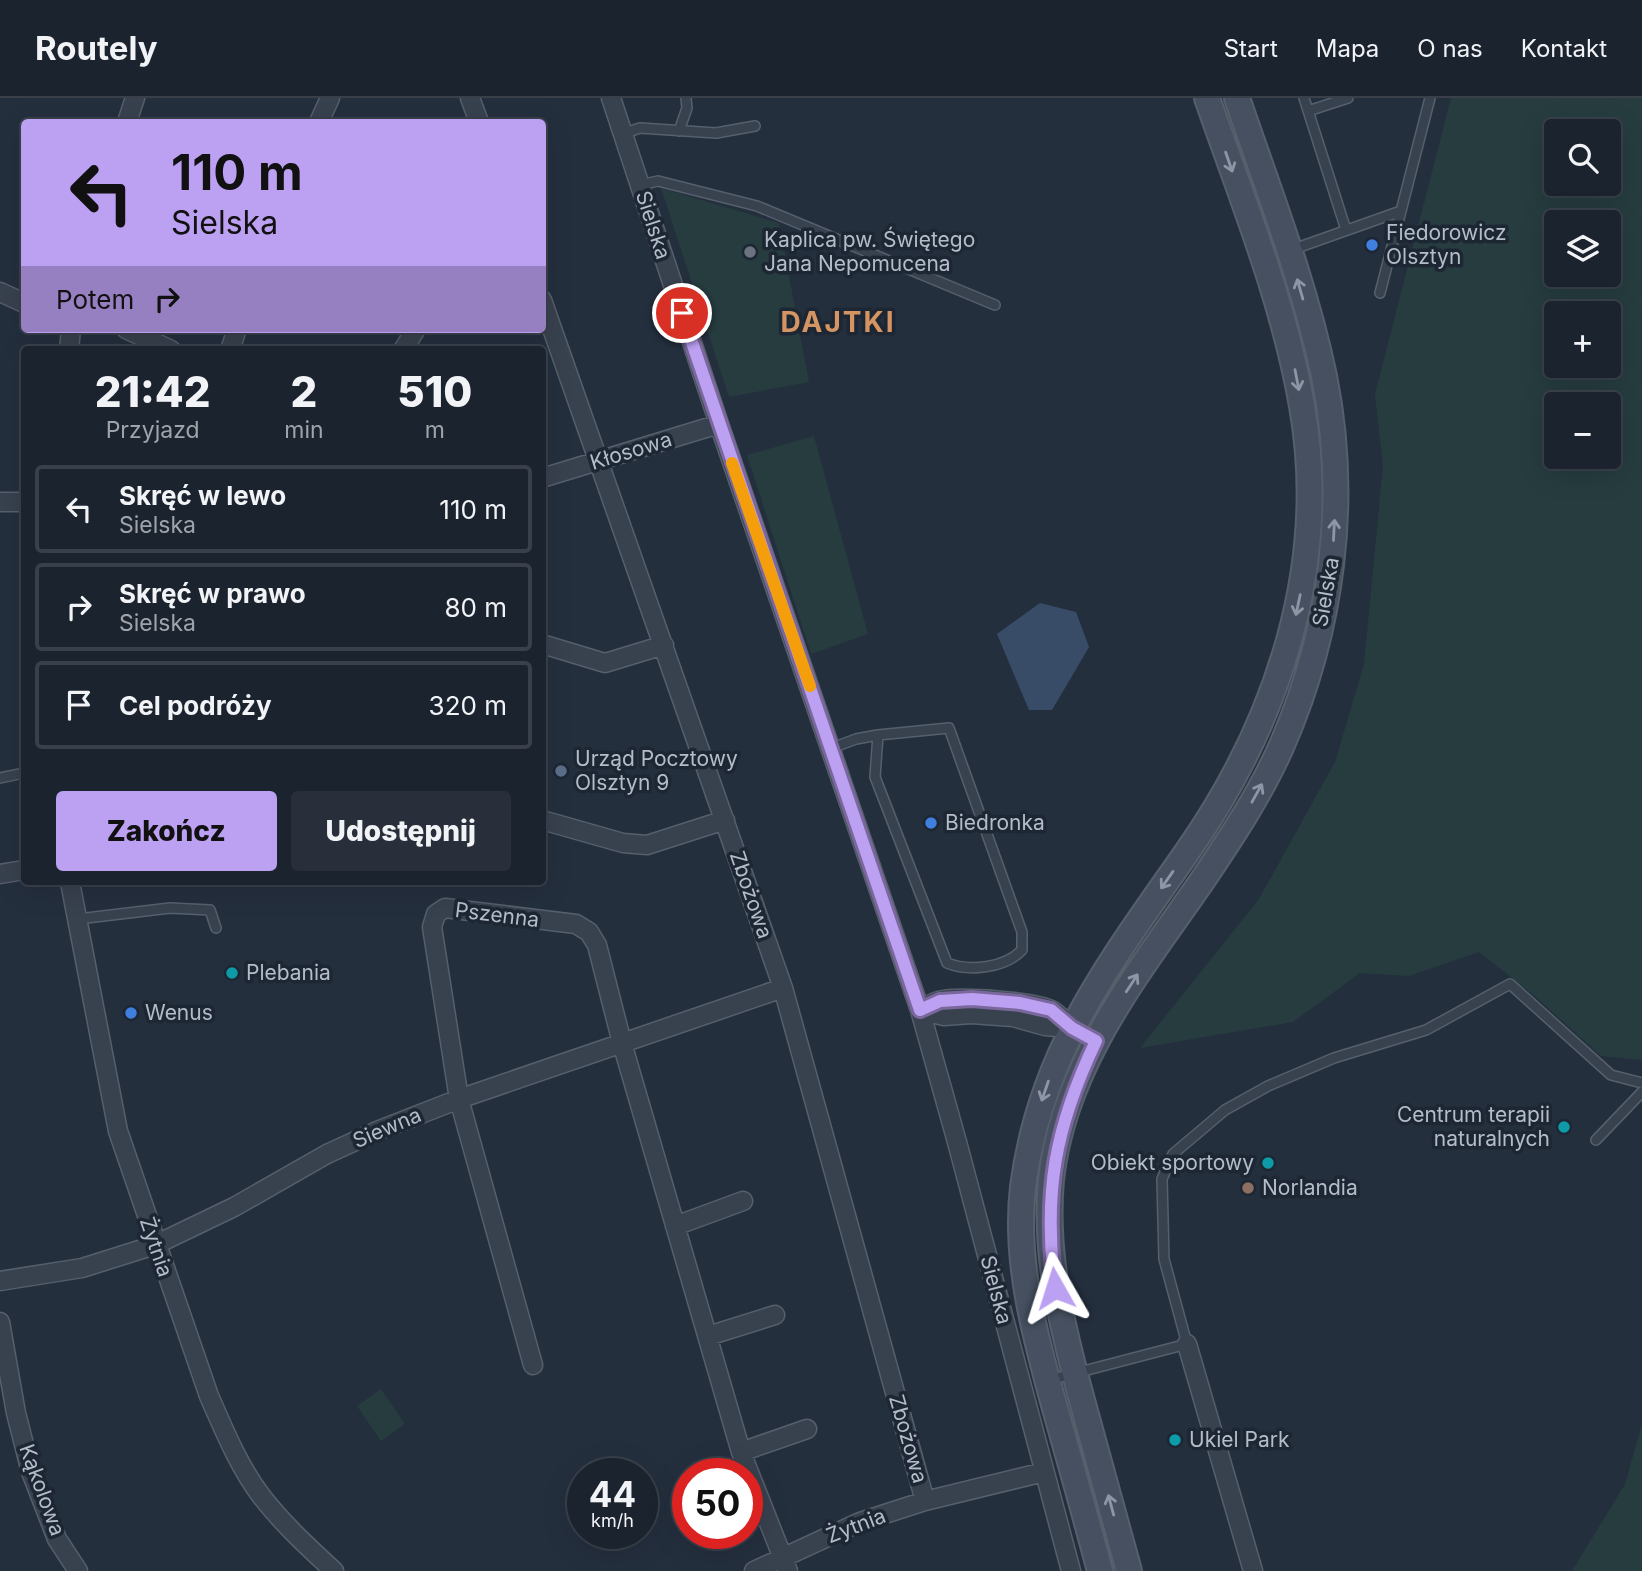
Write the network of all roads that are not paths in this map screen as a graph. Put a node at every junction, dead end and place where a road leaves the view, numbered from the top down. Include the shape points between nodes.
1 (135, 98) edge
2 (330, 98) edge
3 (470, 98) edge
4 (611, 98) edge
5 (686, 98) edge
6 (1207, 98) edge
7 (1237, 98) edge
8 (1304, 98) edge
9 (1348, 98) edge
10 (1430, 98) edge
11 (1308, 111) junction
12 (128, 119) edge
13 (320, 119) edge
14 (478, 119) edge
15 (755, 126) dead end
16 (679, 131) junction
17 (622, 134) junction
18 (640, 186) junction
19 (1401, 211) junction
20 (1346, 230) junction
21 (1289, 251) junction
22 (0, 292) edge
23 (1380, 293) dead end
24 (21, 302) edge
25 (995, 305) dead end
26 (546, 311) edge
27 (135, 333) edge
28 (162, 346) edge
29 (719, 424) junction
30 (600, 461) junction
31 (546, 477) edge
32 (0, 502) edge
33 (21, 502) edge
34 (546, 645) edge
35 (664, 645) junction
36 (878, 734) junction
37 (832, 748) junction
38 (21, 774) edge
39 (0, 778) edge
40 (725, 820) junction
41 (546, 821) edge
42 (21, 870) edge
43 (0, 874) edge
44 (72, 885) edge
45 (78, 919) junction
46 (216, 928) dead end
47 (782, 988) junction
48 (920, 1010) junction
49 (1072, 1028) junction
50 (1096, 1041) junction
51 (622, 1044) junction
52 (1642, 1083) edge
53 (1642, 1092) edge
54 (459, 1099) junction
55 (1596, 1140) dead end
56 (743, 1201) dead end
57 (675, 1226) junction
58 (155, 1245) junction
59 (0, 1281) edge
60 (775, 1315) dead end
61 (0, 1322) edge
62 (708, 1336) junction
63 (1187, 1344) junction
64 (533, 1366) dead end
65 (1075, 1374) junction
66 (1048, 1380) junction
67 (807, 1429) dead end
68 (741, 1452) junction
69 (1044, 1472) junction
70 (925, 1501) junction
71 (785, 1564) edge
72 (78, 1571) edge
73 (334, 1571) edge
74 (754, 1571) edge
75 (1071, 1571) edge
76 (1100, 1571) edge
77 (1129, 1571) edge
78 (1253, 1571) edge

1 - 12 street
2 - 13 street
3 - 14 street
4 - 17 street, Sielska
5 - 16 lane
6 -> 49 main road, Sielska via 1292,356 1311,484 1306,569 1278,681 1233,780
7 - 21 main road, Sielska
8 - 11 lane
9 - 11 lane
10 - 19 lane
11 - 20 lane
15 - 16 lane via 716,133
16 - 17 lane via 639,128
17 - 18 street, Sielska
18 - 25 lane via 658,181 757,206
18 - 29 street, Sielska
19 - 20 lane
19 - 23 lane
20 - 21 lane
50 -> 21 main road, Sielska via 1256,796 1304,690 1322,620 1333,552 1336,484 1332,432 1324,376
22 - 24 street
26 - 30 street, Zbożowa
27 - 28 street
29 - 30 street, Kłosowa
29 - 37 street, Sielska
30 - 31 street, Kłosowa
30 - 35 street, Zbożowa
32 - 33 street
34 - 35 street via 605,663
35 - 40 street, Zbożowa
36 - 36 lane via 875,778 947,962 991,966 1016,957 1022,950 1022,932 949,728
36 - 37 lane
37 - 48 street, Sielska
38 - 39 lane
40 - 41 street via 647,845 623,843
40 - 47 street, Zbożowa
42 - 43 street
44 - 45 street, Żytnia
45 - 46 lane via 170,908 210,910
45 - 58 street, Żytnia via 118,1131
47 - 51 street, Siewna
47 - 70 street, Zbożowa
48 - 49 street via 944,1016 1013,1017
48 - 69 street, Sielska
49 - 50 street
49 -> 66 main road, Sielska via 1040,1105 1023,1191 1026,1278
50 - 65 main road, Sielska via 1074,1088 1051,1178 1049,1229 1055,1288
51 - 54 street, Siewna
51 - 54 street, Pszenna via 597,945 589,932 576,924 445,908 436,914 432,927
51 - 57 street, Pszenna
52 - 63 lane via 1611,1075 1510,984 1426,1030 1334,1058 1225,1110 1173,1154 1162,1179 1164,1259
53 - 55 lane
54 - 58 street, Siewna via 327,1154 234,1208
54 - 64 street, Pszenna
56 - 57 street
57 - 62 street, Pszenna
58 - 59 street, Siewna via 82,1268
58 - 73 street, Żytnia via 209,1396 247,1472 270,1506
60 - 62 street
61 - 72 street, Kąkolowa via 31,1472 58,1539
62 - 68 street, Pszenna
63 - 65 lane
63 - 78 street
65 - 66 lane
77 -> 65 main road, Sielska
66 - 76 main road, Sielska
67 - 68 street
68 - 71 street, Pszenna
69 - 70 street, Żytnia
69 - 75 street, Sielska
70 - 71 street, Żytnia via 860,1522
71 - 74 street, Żytnia

